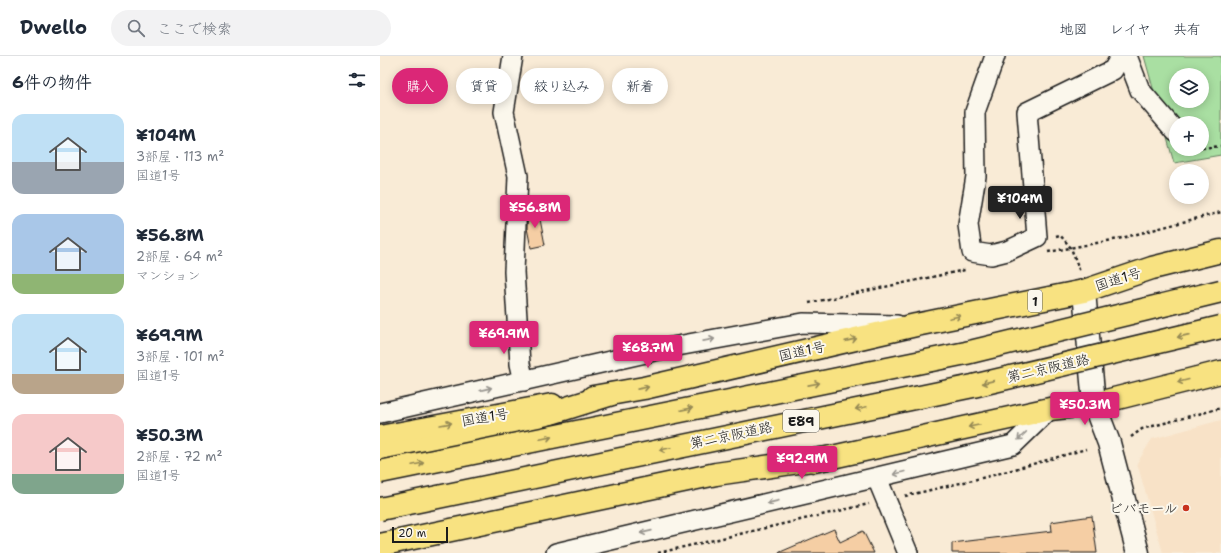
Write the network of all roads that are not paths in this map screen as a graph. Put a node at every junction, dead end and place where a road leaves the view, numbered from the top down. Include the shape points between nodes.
1 (513, 56) edge
2 (995, 56) edge
3 (1121, 56) edge
4 (1127, 56) edge
5 (1169, 124) edge
6 (1221, 240) edge
7 (1221, 252) edge
8 (1152, 268) junction
9 (1084, 291) junction
10 (1221, 291) edge
11 (916, 325) junction
12 (1221, 327) edge
13 (1221, 372) edge
14 (524, 381) junction
15 (612, 394) junction
16 (1094, 404) junction
17 (1050, 409) junction
18 (380, 413) edge
19 (380, 437) edge
20 (833, 456) junction
21 (380, 457) edge
22 (380, 472) edge
23 (877, 478) junction
24 (380, 509) edge
25 (380, 545) edge
26 (386, 553) edge
27 (556, 553) edge
28 (908, 553) edge
29 (1138, 553) edge

1 - 14 street via 504,112 518,176 514,272 520,364
2 - 3 street via 975,112 976,176 968,225 972,252 991,255 1007,251 1037,237 1027,112 1113,70
4 - 5 street via 1140,90
6 - 8 street
7 - 8 highway, 国道1号 / 1
8 - 9 highway, 国道1号 / 1
11 -> 9 highway, 国道1号 / 1
9 - 16 street
22 -> 10 highway, E89, bridge via 966,353
14 -> 11 street via 672,347 803,323
15 -> 11 highway, 国道1号 / 1
12 -> 24 highway, 第二京阪道路 / E89, bridge via 973,386
13 -> 16 highway
18 -> 14 street
19 -> 15 highway, 国道1号 / 1
15 - 21 highway via 493,431
16 - 17 highway
16 - 29 street via 1109,443
17 -> 20 highway
17 -> 23 street via 1013,446
20 - 25 highway via 716,474
20 - 26 highway
23 -> 27 street
23 - 28 street

